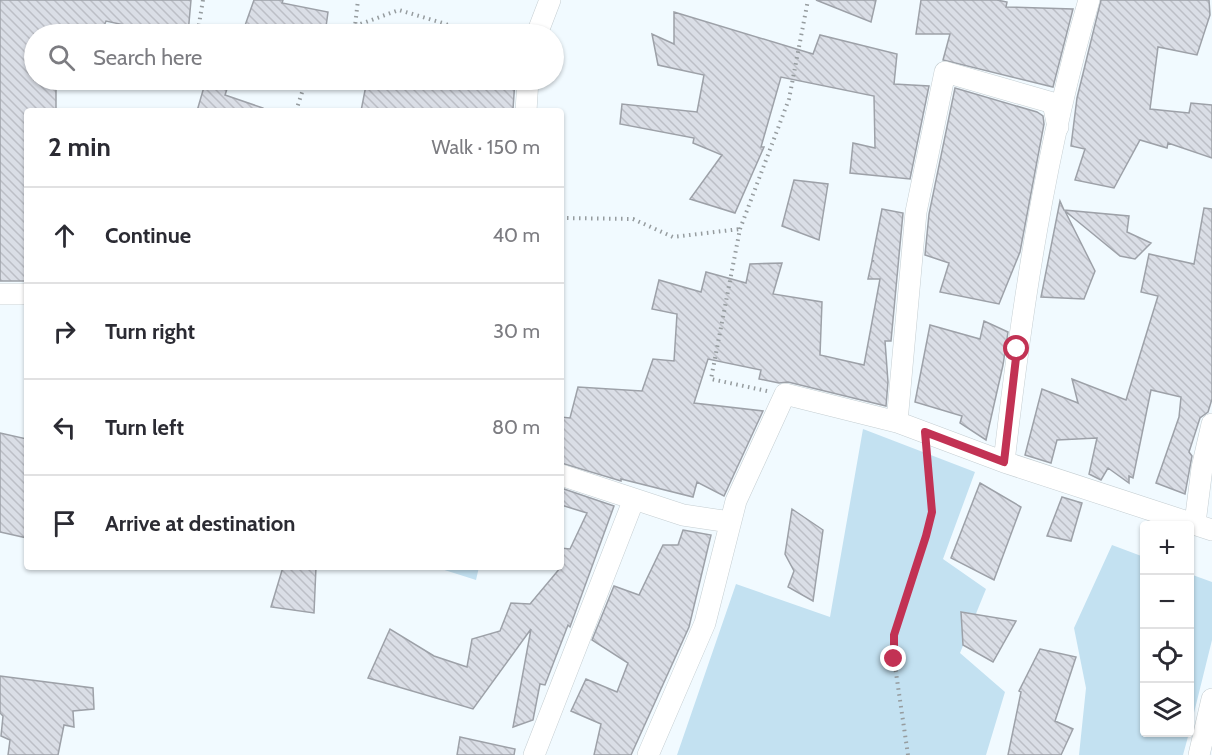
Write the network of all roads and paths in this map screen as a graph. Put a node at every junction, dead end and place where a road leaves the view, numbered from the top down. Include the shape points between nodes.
1 (203, 0) edge
2 (358, 0) edge
3 (550, 0) edge
4 (808, 0) edge
5 (1089, 0) edge
6 (199, 24) edge
7 (355, 24) edge
8 (360, 24) edge
9 (446, 24) edge
10 (541, 24) edge
11 (303, 90) edge
12 (527, 90) edge
13 (297, 108) edge
14 (526, 108) edge
15 (1058, 127) junction
16 (564, 218) edge
17 (740, 229) junction
18 (0, 294) edge
19 (24, 294) edge
20 (785, 394) junction
21 (897, 422) junction
22 (1212, 424) edge
23 (925, 432) junction
24 (1004, 462) junction
25 (564, 476) edge
26 (634, 499) junction
27 (730, 522) junction
28 (1203, 527) edge
29 (1212, 699) edge
30 (534, 755) edge
31 (648, 755) edge
32 (908, 755) edge
33 (1199, 755) edge

1 - 6 path
2 - 7 path
3 - 10 street
4 - 17 path via 789,99
5 - 15 street
8 - 9 path via 399,10
11 - 13 path
12 - 14 street
15 - 21 street via 1053,103 945,72 916,212
15 - 24 street via 1029,265
16 - 17 path via 633,219 673,237
17 - 20 path via 711,379
18 - 19 street
20 - 21 street
20 - 27 street
21 - 23 street
22 - 28 street via 1202,468
23 - 24 street
23 - 32 path via 932,512 894,635
24 - 28 street
25 - 26 street
26 - 27 street via 682,516
26 - 30 street
27 - 31 street via 705,623
29 - 33 street

